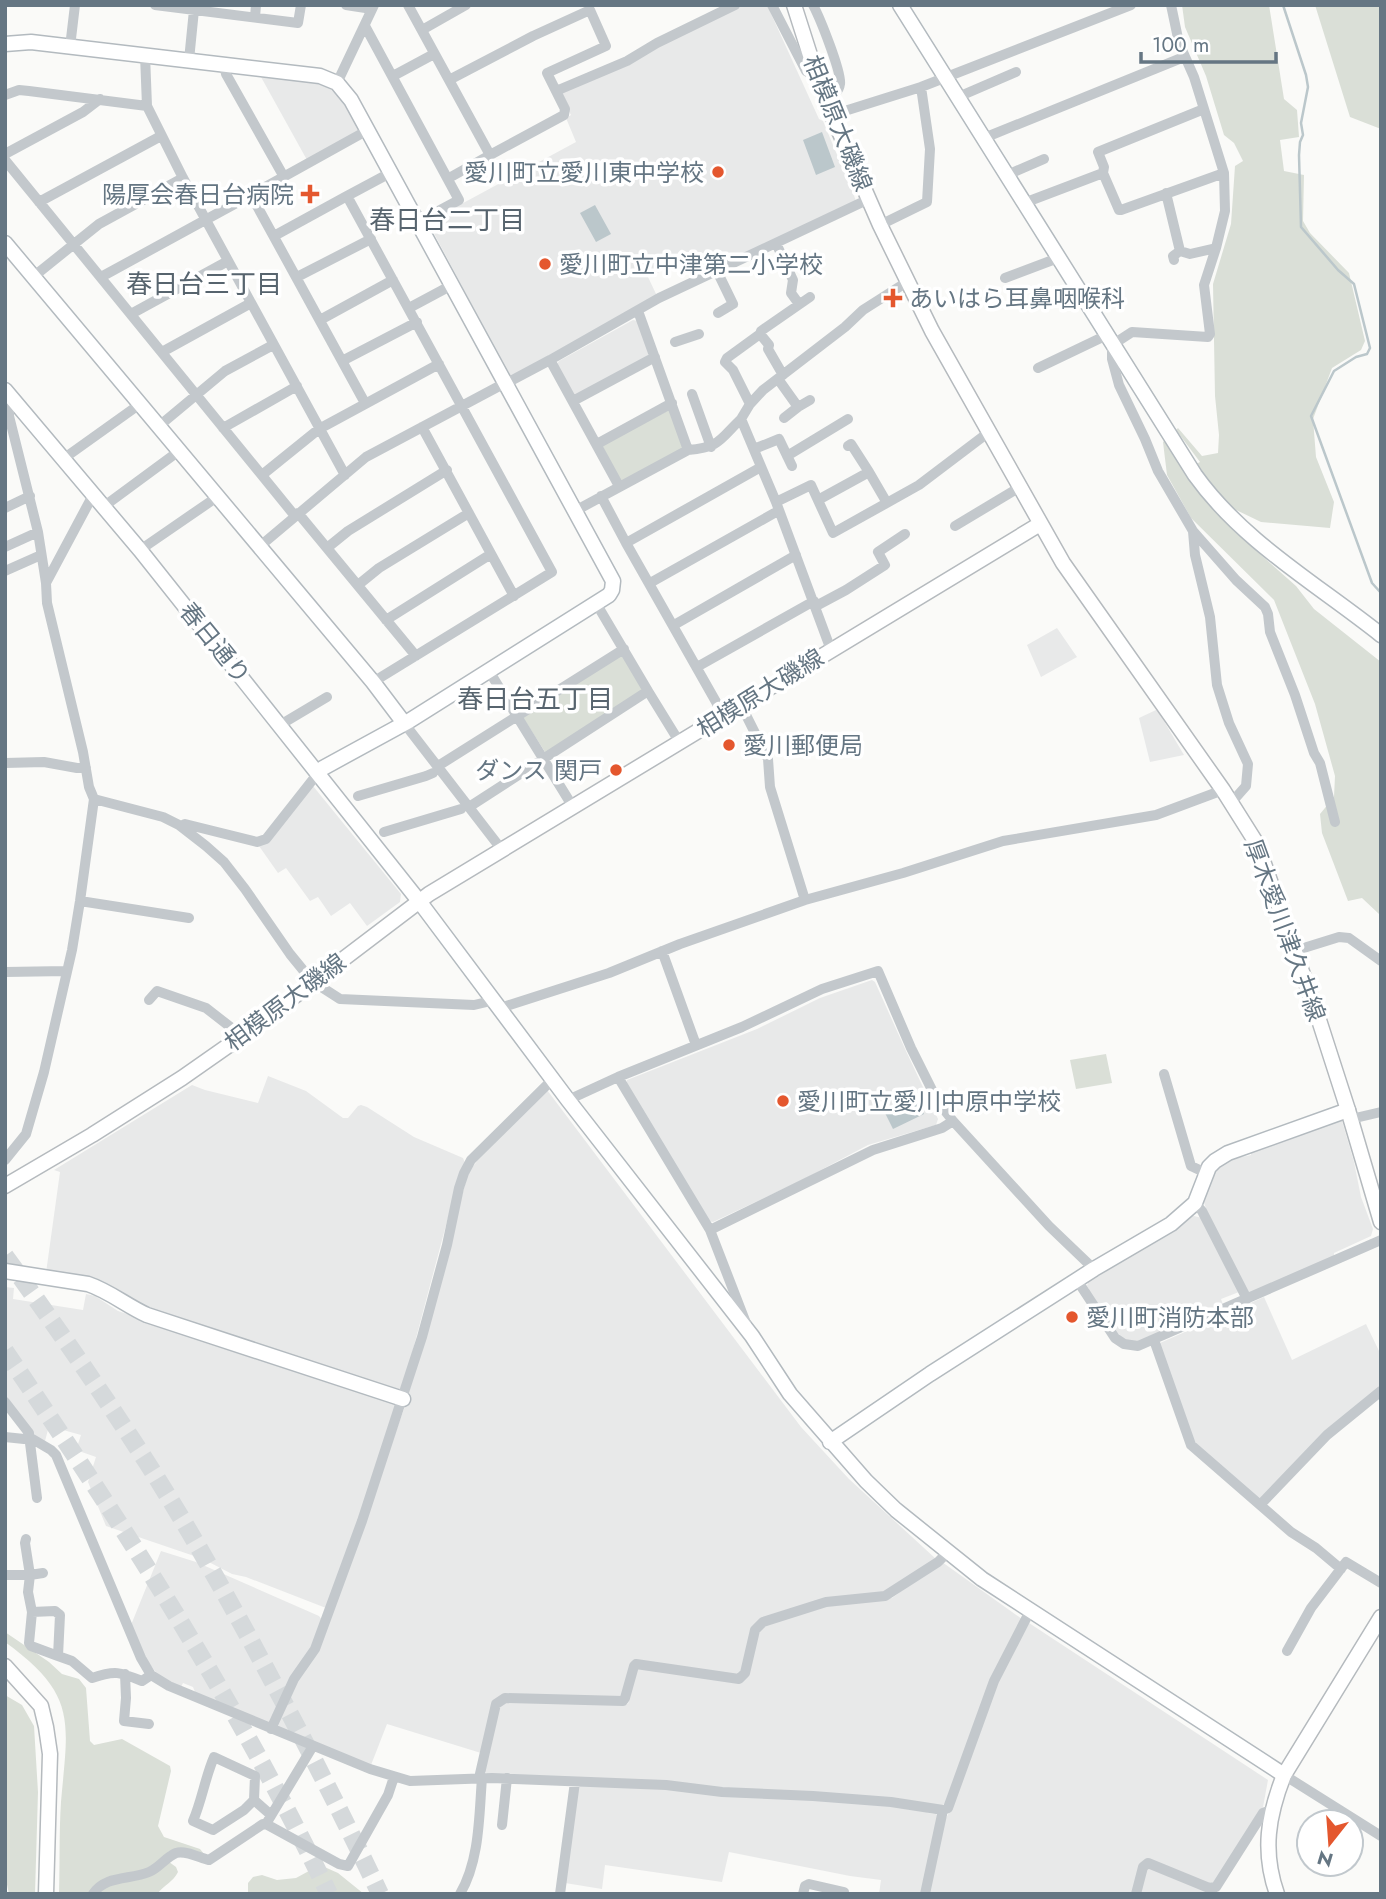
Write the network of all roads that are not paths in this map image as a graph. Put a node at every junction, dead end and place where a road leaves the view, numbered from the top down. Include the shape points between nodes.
1 (75, 5) edge
2 (256, 5) edge
3 (300, 5) edge
4 (346, 5) edge
5 (408, 5) edge
6 (466, 5) edge
7 (735, 5) edge
8 (772, 5) edge
9 (794, 5) edge
10 (813, 5) edge
11 (900, 5) edge
12 (1131, 5) edge
13 (1171, 5) edge
14 (162, 6) edge
15 (373, 7) edge
16 (211, 8) edge
17 (194, 10) junction
18 (255, 17) junction
19 (365, 26) junction
20 (422, 30) junction
21 (5, 44) edge
22 (70, 47) junction
23 (435, 54) junction
24 (145, 55) junction
25 (1184, 57) junction
26 (189, 61) junction
27 (224, 65) junction
28 (393, 76) junction
29 (817, 77) junction
30 (1011, 77) dead end
31 (946, 78) junction
32 (449, 79) junction
33 (337, 83) junction
34 (921, 87) junction
35 (556, 91) junction
36 (5, 95) edge
37 (958, 97) junction
38 (100, 99) junction
39 (826, 100) junction
40 (147, 106) junction
41 (1204, 109) junction
42 (832, 115) junction
43 (368, 130) junction
44 (162, 136) junction
45 (984, 138) junction
46 (5, 154) edge
47 (490, 155) junction
48 (1044, 159) dead end
49 (5, 160) edge
50 (390, 173) junction
51 (1103, 173) junction
52 (1224, 173) junction
53 (1007, 174) junction
54 (284, 177) junction
55 (183, 178) junction
56 (449, 178) junction
57 (1166, 193) junction
58 (251, 195) junction
59 (347, 196) junction
60 (869, 199) junction
61 (39, 202) junction
62 (1024, 203) junction
63 (206, 219) junction
64 (418, 222) junction
65 (880, 225) junction
66 (274, 236) junction
67 (371, 239) junction
68 (5, 243) edge
69 (776, 243) junction
70 (73, 244) junction
71 (1216, 248) junction
72 (1058, 258) junction
73 (228, 261) junction
74 (717, 271) junction
75 (33, 277) junction
76 (101, 277) junction
77 (297, 277) junction
78 (1011, 278) dead end
79 (393, 280) junction
80 (907, 282) junction
81 (452, 285) junction
82 (810, 297) dead end
83 (251, 303) junction
84 (799, 304) junction
85 (409, 307) junction
86 (638, 311) junction
87 (131, 314) junction
88 (722, 314) dead end
89 (320, 320) junction
90 (417, 322) junction
91 (699, 334) dead end
92 (760, 334) junction
93 (1110, 340) junction
94 (675, 342) dead end
95 (273, 345) junction
96 (162, 352) junction
97 (655, 357) junction
98 (550, 360) junction
99 (342, 362) junction
100 (439, 364) junction
101 (1038, 368) dead end
102 (781, 377) junction
103 (505, 384) junction
104 (297, 386) junction
105 (7, 392) edge
106 (196, 394) junction
107 (692, 394) dead end
108 (810, 400) dead end
109 (573, 401) junction
110 (672, 402) junction
111 (365, 403) junction
112 (140, 404) junction
113 (750, 404) junction
114 (462, 405) junction
115 (798, 407) junction
116 (784, 418) dead end
117 (741, 419) junction
118 (848, 419) dead end
119 (159, 426) junction
120 (422, 427) junction
121 (223, 428) junction
122 (319, 429) junction
123 (989, 432) junction
124 (597, 444) junction
125 (851, 444) dead end
126 (711, 447) junction
127 (754, 449) junction
128 (688, 450) junction
129 (179, 451) junction
130 (787, 456) junction
131 (63, 459) junction
132 (792, 466) dead end
133 (761, 467) junction
134 (447, 470) junction
135 (869, 472) junction
136 (262, 475) junction
137 (345, 475) junction
138 (619, 486) junction
139 (1020, 487) junction
140 (93, 495) junction
141 (30, 496) junction
142 (601, 496) junction
143 (217, 497) junction
144 (818, 500) junction
145 (887, 503) junction
146 (777, 506) junction
147 (103, 507) junction
148 (5, 508) edge
149 (575, 511) junction
150 (469, 513) junction
151 (297, 515) junction
152 (1040, 524) junction
153 (955, 526) dead end
154 (38, 531) junction
155 (1193, 531) junction
156 (905, 534) dead end
157 (626, 542) junction
158 (5, 547) edge
159 (259, 547) junction
160 (327, 548) junction
161 (140, 550) junction
162 (491, 554) junction
163 (41, 555) junction
164 (796, 555) junction
165 (5, 571) edge
166 (46, 583) junction
167 (650, 583) junction
168 (358, 585) junction
169 (514, 596) junction
170 (596, 603) junction
171 (815, 604) junction
172 (386, 620) junction
173 (674, 625) junction
174 (1381, 635) edge
175 (624, 649) junction
176 (831, 650) junction
177 (416, 656) junction
178 (697, 667) junction
179 (489, 671) junction
180 (373, 682) junction
181 (648, 691) junction
182 (327, 697) dead end
183 (741, 705) junction
184 (518, 715) junction
185 (724, 716) junction
186 (404, 723) junction
187 (280, 725) junction
188 (680, 743) junction
189 (544, 759) junction
190 (5, 763) edge
191 (86, 768) junction
192 (435, 769) junction
193 (318, 773) junction
194 (358, 796) dead end
195 (1227, 796) junction
196 (94, 799) junction
197 (573, 807) junction
198 (465, 808) junction
199 (1335, 822) dead end
200 (181, 826) junction
201 (384, 832) dead end
202 (502, 850) junction
203 (805, 900) junction
204 (80, 901) junction
205 (419, 901) junction
206 (189, 918) dead end
207 (662, 951) junction
208 (1294, 951) junction
209 (1381, 961) edge
210 (67, 971) junction
211 (5, 972) edge
212 (312, 981) junction
213 (149, 1000) dead end
214 (500, 1008) junction
215 (242, 1035) junction
216 (696, 1045) junction
217 (1164, 1074) dead end
218 (618, 1077) junction
219 (553, 1079) junction
220 (568, 1100) junction
221 (1381, 1112) edge
222 (1349, 1115) junction
223 (953, 1121) junction
224 (5, 1160) edge
225 (1206, 1173) junction
226 (5, 1186) edge
227 (1195, 1203) junction
228 (1381, 1222) edge
229 (710, 1230) junction
230 (1381, 1240) edge
231 (1094, 1269) junction
232 (5, 1271) edge
233 (1077, 1280) junction
234 (1247, 1299) junction
235 (752, 1336) junction
236 (1154, 1340) junction
237 (1381, 1391) edge
238 (402, 1399) junction
239 (5, 1402) edge
240 (5, 1437) edge
241 (29, 1437) junction
242 (830, 1442) junction
243 (37, 1498) dead end
244 (1260, 1505) junction
245 (26, 1539) dead end
246 (947, 1552) junction
247 (1341, 1569) junction
248 (43, 1573) dead end
249 (5, 1575) edge
250 (30, 1576) junction
251 (1381, 1583) edge
252 (1030, 1611) junction
253 (32, 1612) junction
254 (1381, 1617) edge
255 (1287, 1651) dead end
256 (58, 1656) junction
257 (5, 1666) edge
258 (125, 1674) junction
259 (151, 1675) junction
260 (149, 1724) dead end
261 (271, 1729) junction
262 (313, 1746) junction
263 (1284, 1775) junction
264 (394, 1777) junction
265 (481, 1778) junction
266 (507, 1778) junction
267 (575, 1782) junction
268 (254, 1800) junction
269 (943, 1810) junction
270 (1271, 1810) junction
271 (268, 1819) junction
272 (505, 1820) dead end
273 (1381, 1836) edge
274 (846, 1879) dead end
275 (844, 1893) edge
276 (46, 1894) edge
277 (93, 1894) edge
278 (460, 1894) edge
279 (561, 1894) edge
280 (803, 1894) edge
281 (925, 1894) edge
282 (1136, 1894) edge
283 (1277, 1894) edge

1 - 22 street
2 - 18 street
3 - 18 street via 298,23
4 - 15 street
5 - 20 street
6 - 20 street
7 - 35 street via 627,61
8 - 29 street via 806,71
9 - 29 street, 相模原大磯線
10 - 39 street via 841,82
11 - 31 street
12 - 31 street
13 - 25 street
14 - 17 street
15 - 19 street
16 - 17 street
16 - 18 street
17 - 26 street
19 - 28 street
19 - 33 street
20 - 23 street
21 - 22 street
22 - 24 street
23 - 28 street
23 - 32 street
24 - 26 street
24 - 40 street
25 - 41 street
25 - 45 street
26 - 27 street
27 - 33 street via 320,76
27 - 54 street
28 - 56 street
29 - 39 street, 相模原大磯線
30 - 37 street
31 - 34 street
31 - 37 street
32 - 35 street via 590,10 606,46 547,72
32 - 47 street
33 - 43 street
34 - 42 street
34 - 65 street via 930,149 927,202
35 - 47 street via 564,115
36 - 38 street via 19,90
37 - 45 street
38 - 40 street
38 - 46 street
39 - 42 street, 相模原大磯線
40 - 44 street
41 - 51 street via 1098,152
41 - 52 street
42 - 60 street, 相模原大磯線
43 - 50 street
43 - 54 street
44 - 55 street
44 - 61 street
45 - 53 street
47 - 56 street
48 - 53 street
49 - 61 street
50 - 59 street
50 - 64 street
51 - 57 street via 1119,210
51 - 62 street
52 - 57 street
52 - 71 street via 1225,211
53 - 62 street
54 - 58 street
55 - 63 street
55 - 70 street via 99,224
56 - 64 street via 459,200
57 - 71 street via 1177,256
58 - 63 street
58 - 66 street
59 - 66 street
59 - 67 street
60 - 65 street, 相模原大磯線
60 - 69 street
61 - 70 street
62 - 72 street
63 - 73 street
63 - 76 street
64 - 81 street
65 - 80 street, 相模原大磯線
66 - 77 street
67 - 77 street
67 - 79 street
68 - 75 street
69 - 74 street
69 - 84 street via 793,280 791,293
70 - 75 street
70 - 76 street
71 - 93 street via 1204,285 1208,337 1132,332
72 - 78 street
72 - 93 street
73 - 83 street
73 - 87 street
74 - 86 street
74 - 88 street via 733,304
75 - 112 street
76 - 87 street
77 - 89 street
79 - 85 street
79 - 89 street
80 - 102 street via 863,310
80 - 123 street, 相模原大磯線
81 - 85 street
81 - 103 street
82 - 84 street
83 - 95 street
83 - 96 street
84 - 92 street
85 - 90 street
86 - 97 street
86 - 98 street
87 - 96 street
89 - 99 street
90 - 99 street
90 - 100 street
91 - 94 street
92 - 102 street
92 - 113 street via 725,362
93 - 101 street
93 - 155 street via 1119,385 1158,471
93 - 174 street via 1210,497 1239,526
95 - 104 street
95 - 106 street via 225,371
96 - 106 street
97 - 109 street
97 - 110 street
98 - 103 street
98 - 109 street
99 - 111 street
100 - 111 street
100 - 114 street
102 - 113 street
102 - 115 street
103 - 114 street
103 - 149 street
104 - 121 street
104 - 122 street
105 - 131 street, 春日通り
105 - 141 street
106 - 119 street
106 - 121 street
107 - 126 street
108 - 115 street
109 - 124 street
110 - 124 street
110 - 128 street
111 - 122 street
112 - 119 street
112 - 131 street
113 - 117 street
114 - 120 street
114 - 169 street via 552,572
115 - 116 street
117 - 126 street
117 - 127 street
118 - 130 street via 835,422
119 - 129 street
120 - 134 street
120 - 137 street via 366,457
121 - 136 street
122 - 136 street
122 - 137 street
123 - 139 street, 相模原大磯線
123 - 145 street via 919,485
124 - 138 street
125 - 135 street
126 - 128 street
127 - 130 street via 779,439
127 - 133 street
128 - 138 street
129 - 143 street
129 - 147 street
130 - 132 street
131 - 140 street, 春日通り
133 - 146 street
133 - 157 street
134 - 150 street
134 - 160 street
135 - 144 street
135 - 145 street
136 - 151 street
137 - 151 street
138 - 142 street
139 - 152 street, 相模原大磯線
139 - 153 street
140 - 147 street, 春日通り
140 - 166 street
141 - 148 street
141 - 154 street
142 - 149 street
142 - 157 street
143 - 159 street
143 - 161 street
144 - 145 street via 833,533
144 - 146 street via 811,485
146 - 164 street
146 - 167 street
147 - 161 street, 春日通り
149 - 170 street via 613,581 609,595
150 - 162 street
150 - 168 street
151 - 159 street
151 - 160 street
152 - 176 street, 相模原大磯線
152 - 195 street, 厚木愛川津久井線
154 - 158 street
154 - 163 street
155 - 195 street via 1210,617 1217,685 1248,764 1246,786
155 - 199 street via 1265,607 1270,632 1320,763
156 - 171 street via 875,548 885,565
157 - 167 street
159 - 180 street
160 - 168 street
161 - 187 street, 春日通り
162 - 169 street
162 - 172 street
163 - 165 street
163 - 166 street
164 - 171 street
164 - 173 street
166 - 191 street
167 - 173 street
168 - 172 street
169 - 177 street
170 - 175 street
170 - 179 street
171 - 176 street
171 - 178 street
172 - 177 street
173 - 178 street
175 - 181 street
175 - 184 street
176 - 183 street, 相模原大磯線
177 - 180 street
178 - 185 street
179 - 184 street
179 - 186 street
180 - 186 street
181 - 188 street
181 - 189 street
182 - 187 street
183 - 185 street, 相模原大磯線
183 - 203 street via 768,759 770,787
184 - 189 street
184 - 192 street
185 - 188 street, 相模原大磯線
186 - 192 street
186 - 193 street
187 - 193 street, 春日通り
188 - 197 street, 相模原大磯線
189 - 197 street
189 - 198 street
190 - 191 street
191 - 196 street
192 - 194 street via 426,776
192 - 198 street
193 - 200 street via 266,839 257,842
193 - 205 street, 春日通り
195 - 203 street via 1156,815 1003,841
195 - 208 street, 厚木愛川津久井線 via 1257,844
196 - 200 street
196 - 204 street
197 - 202 street, 相模原大磯線
198 - 201 street
198 - 202 street
200 - 212 street via 224,862
202 - 205 street, 相模原大磯線
203 - 207 street
204 - 206 street
204 - 210 street
205 - 212 street, 相模原大磯線
205 - 214 street, 春日通り
207 - 214 street
207 - 216 street
208 - 209 street via 1349,938
208 - 222 street, 厚木愛川津久井線
210 - 211 street
210 - 224 street via 29,1126
212 - 214 street via 340,999 474,1005 491,1001
212 - 215 street, 相模原大磯線
213 - 215 street via 157,991 206,1008
214 - 219 street, 春日通り
215 - 226 street, 相模原大磯線 via 162,1091
216 - 218 street
216 - 223 street via 822,989 878,971 911,1048
217 - 225 street via 1191,1166
218 - 220 street
218 - 229 street
219 - 220 street, 春日通り
219 - 238 street via 471,1160 464,1173
220 - 235 street, 春日通り
221 - 222 street
222 - 225 street via 1228,1153
222 - 228 street, 厚木愛川津久井線
223 - 229 street via 873,1150
223 - 231 street
225 - 227 street
227 - 231 street via 1171,1224
227 - 234 street
229 - 235 street
230 - 234 street
231 - 233 street
232 - 238 street via 88,1284 147,1315
233 - 236 street via 1115,1338 1135,1347
233 - 242 street
234 - 236 street
235 - 242 street, 春日通り via 790,1394
236 - 244 street via 1191,1445
237 - 244 street via 1326,1435
238 - 261 street via 315,1649 294,1679
239 - 241 street
240 - 241 street
241 - 243 street
241 - 259 street via 56,1455
242 - 246 street, 春日通り via 896,1510
244 - 247 street
245 - 250 street
246 - 252 street, 春日通り
246 - 265 street via 886,1596 826,1602 763,1622 755,1630 746,1672 739,1679 636,1664 623,1700 505,1698 496,1704
247 - 251 street via 1346,1562
247 - 255 street via 1311,1608
248 - 250 street
249 - 250 street
250 - 253 street
252 - 263 street, 春日通り
252 - 269 street via 994,1681 948,1808
253 - 256 street via 29,1643
253 - 256 street via 60,1615
254 - 263 street
256 - 258 street via 92,1678 110,1672
257 - 276 street via 41,1706 46,1727 50,1754
258 - 259 street via 142,1681
258 - 260 street via 126,1698 120,1721
259 - 261 street
261 - 262 street
262 - 264 street
262 - 271 street
263 - 270 street
263 - 273 street
264 - 265 street via 410,1781
264 - 271 street via 348,1866
265 - 266 street
265 - 278 street via 466,1884
266 - 267 street
266 - 272 street
267 - 269 street via 813,1796
267 - 279 street
268 - 268 street via 255,1776 214,1757 193,1821 213,1830
268 - 271 street
269 - 281 street
270 - 282 street via 1263,1813 1216,1887 1148,1863
270 - 283 street via 1267,1851
271 - 277 street via 209,1860 176,1853 152,1871 100,1885
274 - 275 street
275 - 280 street via 809,1884

